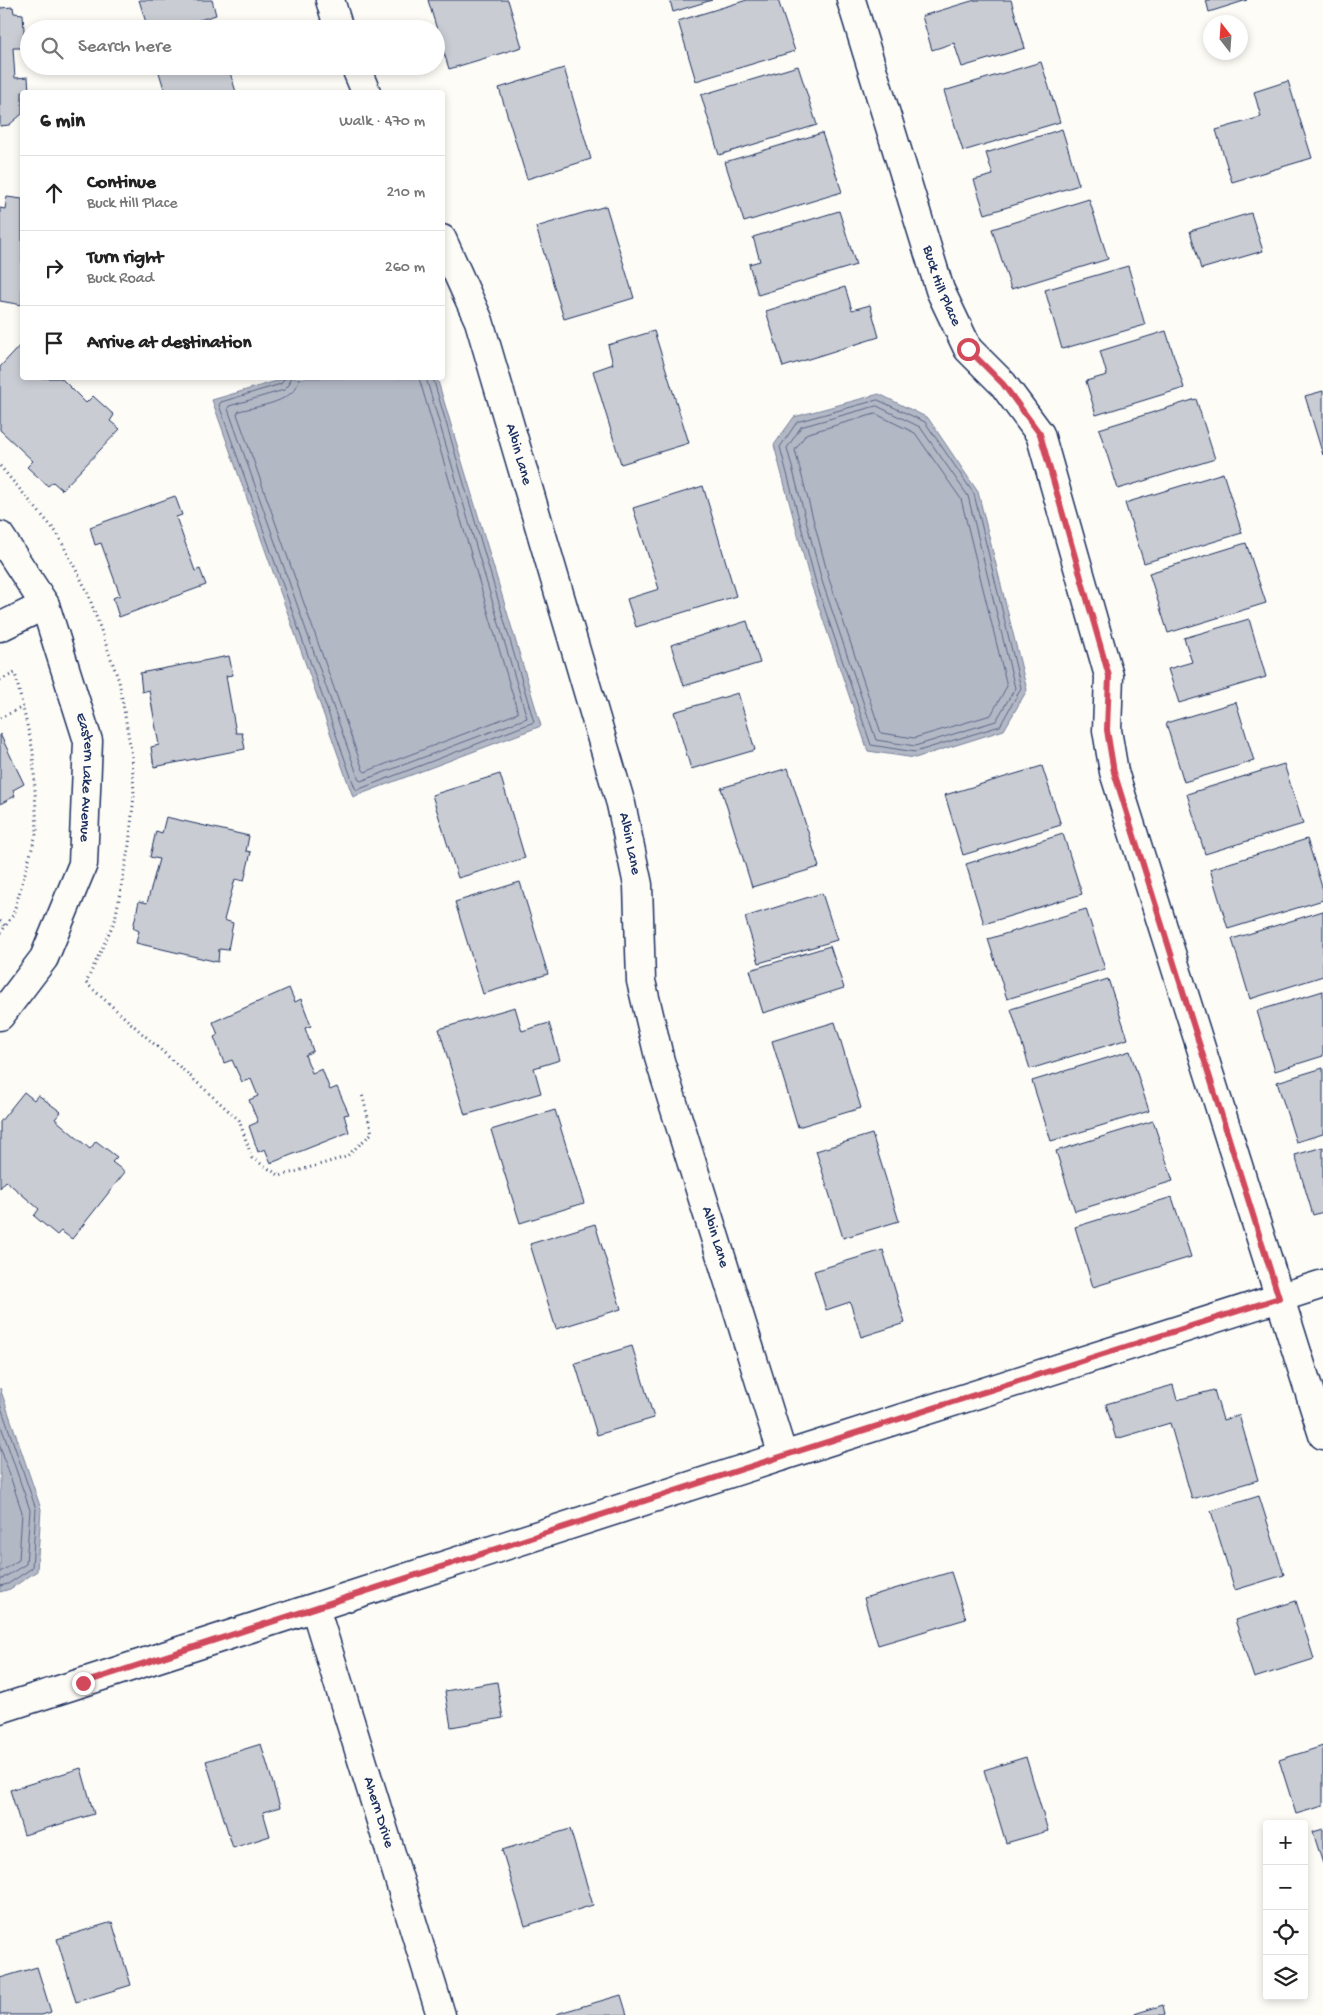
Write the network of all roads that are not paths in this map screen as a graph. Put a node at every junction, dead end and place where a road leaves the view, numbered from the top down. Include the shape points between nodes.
1 (330, 0) edge
2 (851, 0) edge
3 (336, 20) edge
4 (359, 75) edge
5 (365, 90) edge
6 (445, 246) edge
7 (0, 536) edge
8 (45, 605) junction
9 (0, 627) edge
10 (0, 1016) edge
11 (1323, 1284) edge
12 (1279, 1298) junction
13 (1323, 1435) edge
14 (783, 1456) junction
15 (316, 1608) junction
16 (0, 1709) edge
17 (441, 2015) edge

1 - 3 street
2 - 12 street, Buck Hill Place via 940,290 968,349 1003,384 1040,434 1109,676 1107,730 1114,772
4 - 5 street
6 - 14 street, Albin Lane via 479,321 622,804 638,885 641,981 660,1061
7 - 8 street, Eastern Lake Avenue
8 - 9 street
8 - 10 street, Eastern Lake Avenue via 88,741 83,864 44,958
11 - 12 street
12 - 13 street, Buck Hill Place
12 - 14 street
14 - 15 street
15 - 16 street
15 - 17 street, Ahern Drive

